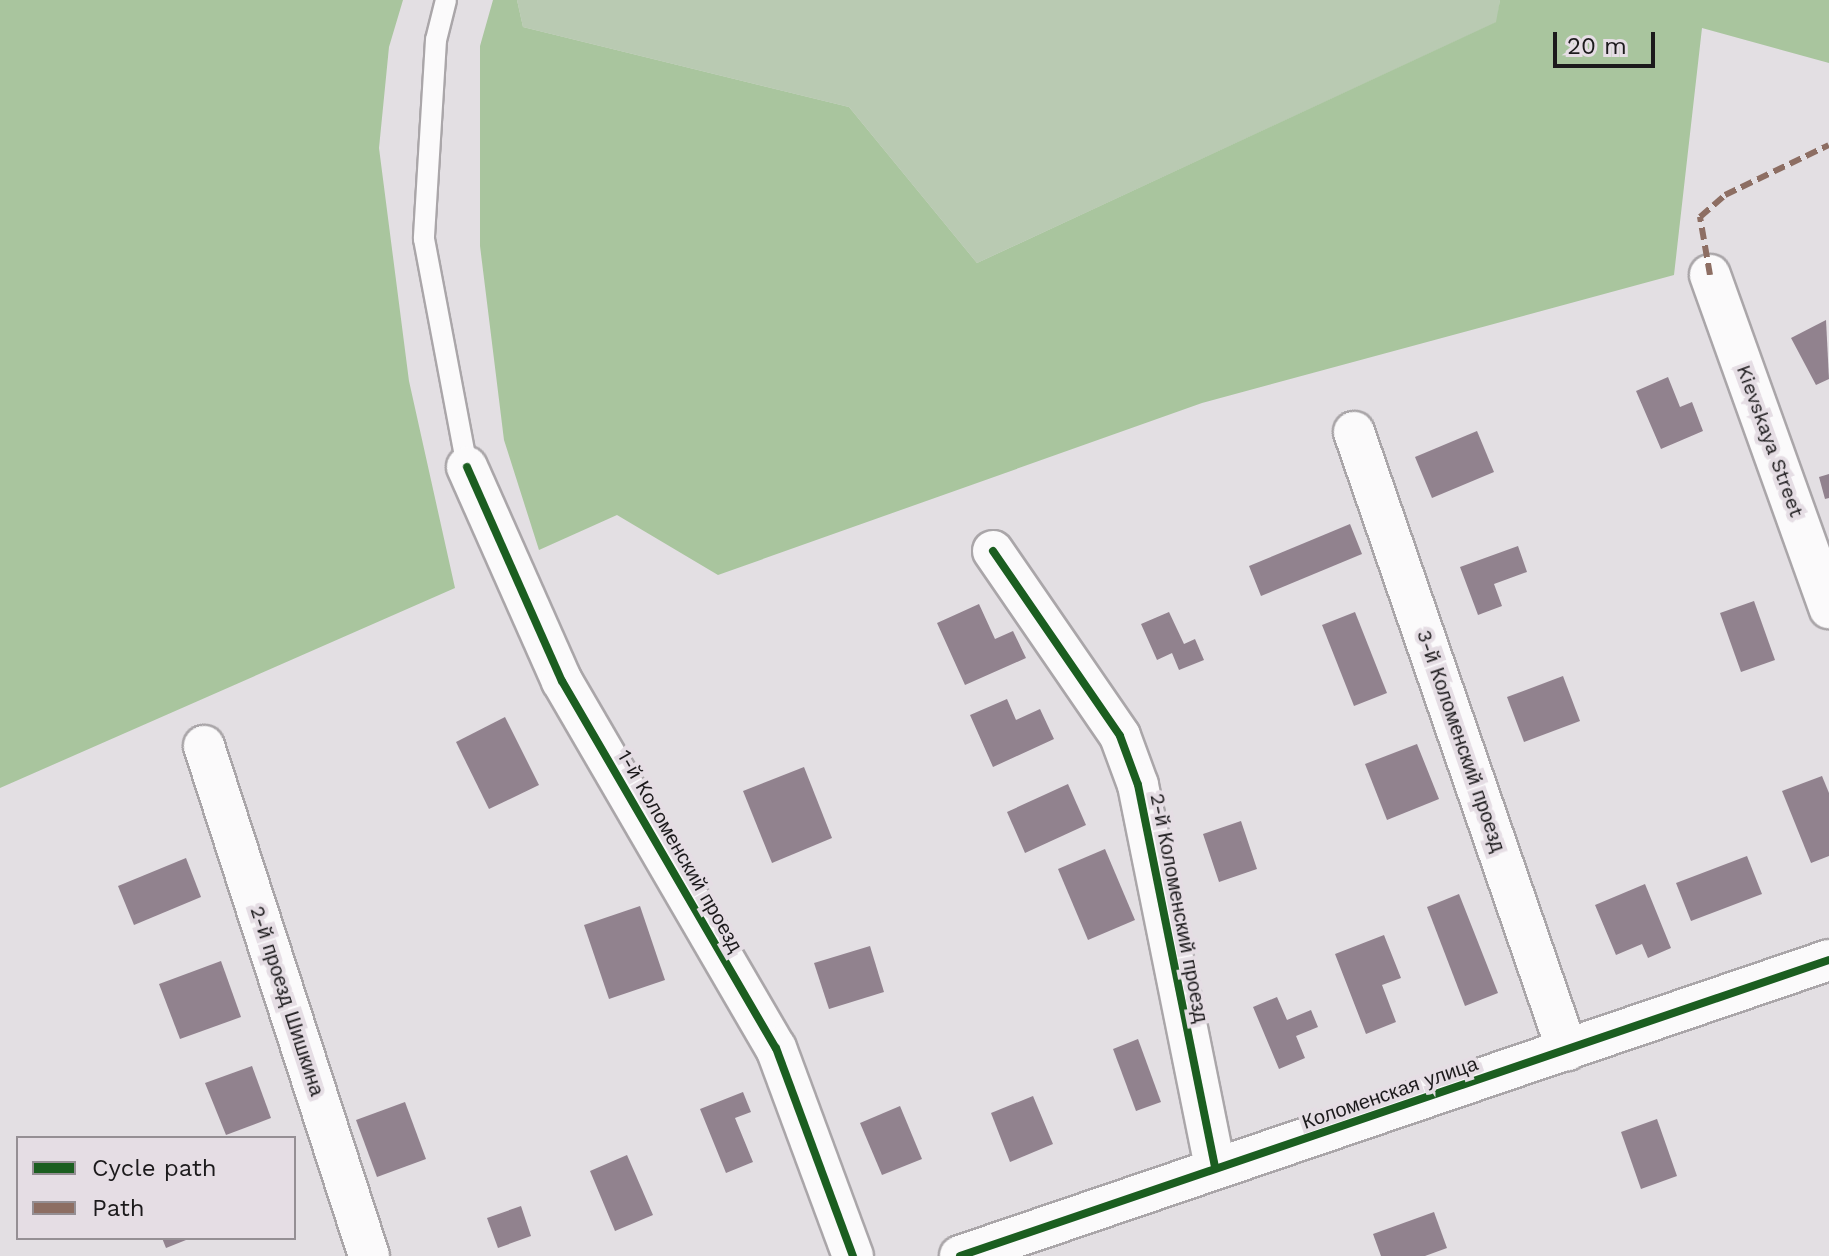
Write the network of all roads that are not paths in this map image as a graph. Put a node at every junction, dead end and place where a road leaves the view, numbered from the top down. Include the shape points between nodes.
1 (446, 0) edge
2 (1710, 275) dead end
3 (1354, 432) dead end
4 (467, 467) joint
5 (993, 551) dead end
6 (1829, 608) edge
7 (204, 746) dead end
8 (1829, 960) edge
9 (1567, 1050) junction
10 (1215, 1168) junction
11 (840, 1253) edge
12 (369, 1256) edge
13 (960, 1256) edge

1 - 4 lane via 436,40 424,239
2 - 6 street, Kievskaya Street
3 - 9 street, 3-й Коломенский проезд
4 - 11 street, 1-й Коломенский проезд via 562,681 776,1048
5 - 10 street, 2-й Коломенский проезд via 1120,736 1138,785
7 - 12 street, 2-й проезд Шишкина
8 - 9 street, Коломенская улица
9 - 10 street, Коломенская улица
10 - 13 street, Коломенская улица

